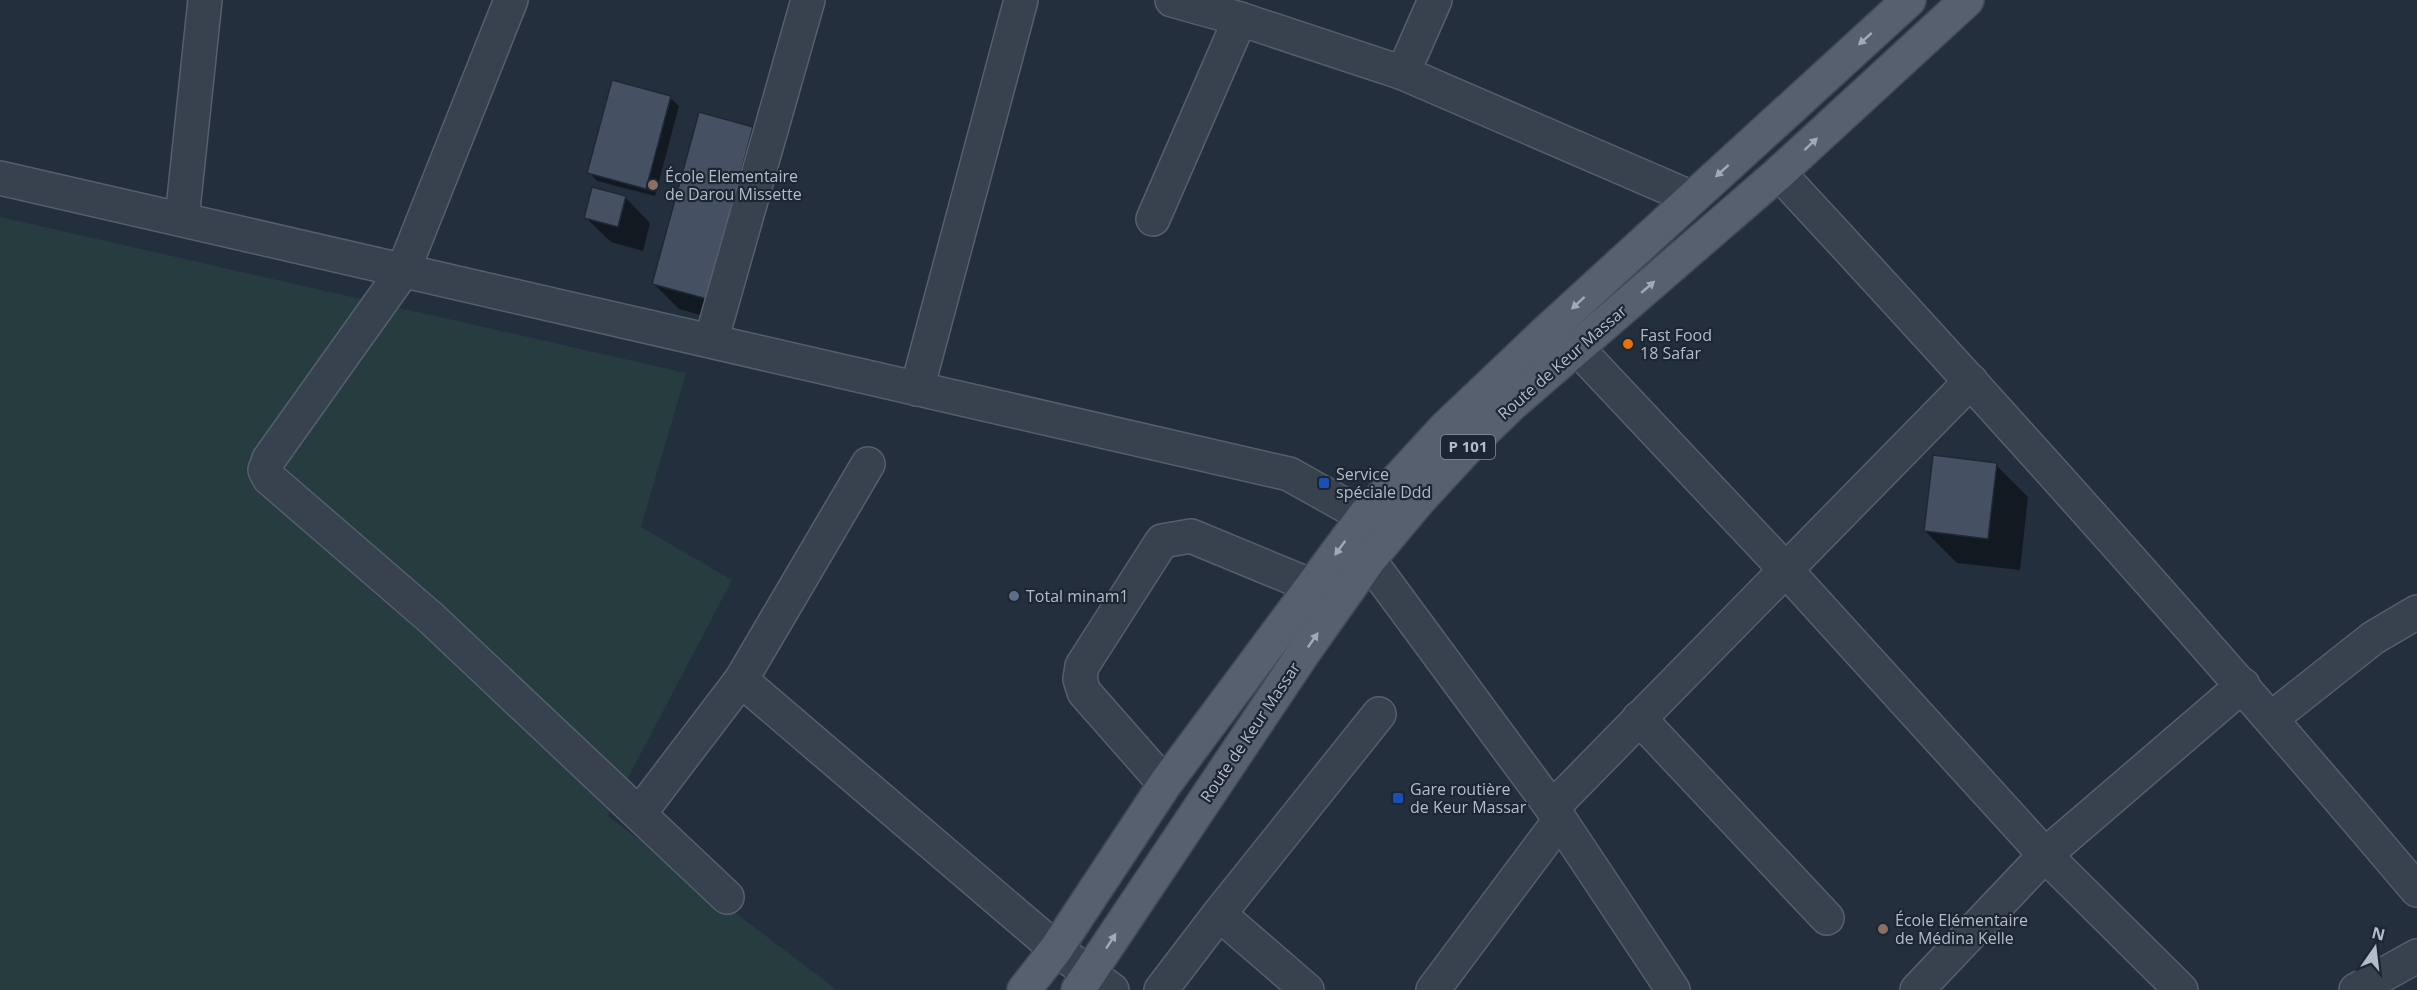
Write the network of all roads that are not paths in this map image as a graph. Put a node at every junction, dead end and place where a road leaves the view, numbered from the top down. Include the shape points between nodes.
1 (205, 0) edge
2 (511, 0) edge
3 (808, 0) edge
4 (1021, 0) edge
5 (1172, 0) edge
6 (1435, 0) edge
7 (1909, 0) edge
8 (1967, 0) edge
9 (1240, 19) junction
10 (1403, 73) junction
11 (1779, 173) junction
12 (0, 178) edge
13 (1692, 198) junction
14 (182, 219) junction
15 (1153, 219) dead end
16 (403, 270) junction
17 (711, 341) junction
18 (1577, 348) junction
19 (1971, 381) junction
20 (917, 389) junction
21 (868, 464) dead end
22 (1364, 516) junction
23 (1369, 560) junction
24 (1785, 569) junction
25 (1312, 586) junction
26 (2417, 612) edge
27 (741, 680) junction
28 (2243, 686) junction
29 (1379, 714) dead end
30 (1639, 718) junction
31 (2272, 718) junction
32 (1165, 784) junction
33 (639, 814) junction
34 (1556, 814) junction
35 (2045, 855) junction
36 (2417, 890) edge
37 (727, 897) dead end
38 (1219, 914) junction
39 (1827, 918) dead end
40 (1056, 948) junction
41 (2417, 956) edge
42 (1093, 985) edge
43 (1024, 990) edge
44 (1161, 990) edge
45 (1307, 990) edge
46 (1433, 990) edge
47 (1672, 990) edge
48 (1917, 990) edge
49 (2181, 990) edge
50 (2356, 990) edge

1 - 14 street
2 - 16 street
3 - 17 street
4 - 20 street
5 - 9 street
6 - 10 street
7 -> 13 main road, Route de Keur Massar / P 101
11 -> 8 main road, Route de Keur Massar / P 101
9 - 10 street
9 - 15 street
10 - 13 street
18 -> 11 main road, Route de Keur Massar / P 101
11 - 19 street
12 - 14 street
13 -> 22 main road, Route de Keur Massar / P 101 via 1446,427
14 - 16 street
16 - 17 street
16 - 33 street via 265,470 269,478 431,618
17 - 20 street
18 - 23 main road, Route de Keur Massar / P 101 via 1468,447
18 - 24 street
19 - 24 street
19 - 28 street
20 - 22 street via 1289,474
21 - 27 street
22 -> 25 main road, Route de Keur Massar / P 101
23 - 34 street
42 -> 23 main road, Route de Keur Massar / P 101 via 1207,795
24 - 30 street
24 - 35 street
25 - 32 main road, Route de Keur Massar / P 101
25 - 32 street via 1191,536 1162,540 1082,666 1080,679 1084,692
26 - 31 street via 2373,638
27 - 33 street
27 - 40 street
28 - 31 street
28 - 35 street
29 - 38 street
30 - 34 street
30 - 39 street
31 - 36 street
32 - 40 main road, Route de Keur Massar / P 101
33 - 37 street
34 - 46 street
34 - 47 street
35 - 48 street
35 - 49 street
38 - 44 street
38 - 45 street
40 - 42 street
40 - 43 main road, Route de Keur Massar / P 101
41 - 50 street

